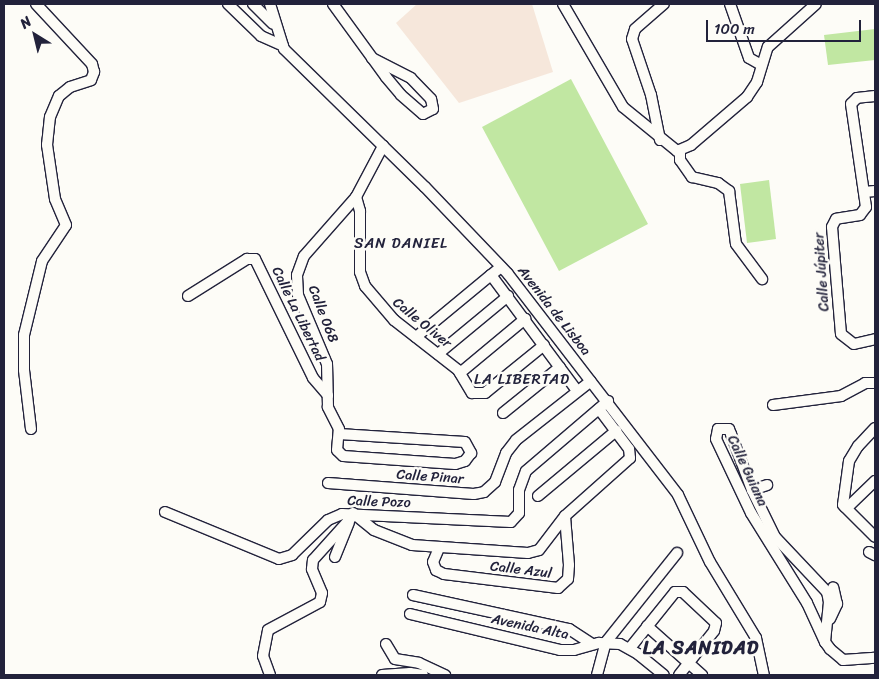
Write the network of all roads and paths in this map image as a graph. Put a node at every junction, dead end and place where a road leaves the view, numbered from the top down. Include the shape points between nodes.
1 (36, 4) edge
2 (228, 4) edge
3 (253, 4) edge
4 (270, 4) edge
5 (333, 4) edge
6 (563, 4) edge
7 (664, 4) edge
8 (730, 4) edge
9 (816, 4) edge
10 (274, 25) junction
11 (282, 46) junction
12 (372, 58) junction
13 (760, 64) junction
14 (875, 96) edge
15 (660, 140) junction
16 (383, 146) junction
17 (680, 150) junction
18 (875, 191) edge
19 (864, 192) junction
20 (356, 197) junction
21 (501, 267) junction
22 (491, 275) junction
23 (762, 279) dead end
24 (188, 296) dead end
25 (508, 296) junction
26 (525, 319) junction
27 (416, 337) junction
28 (875, 339) edge
29 (544, 345) junction
30 (438, 354) junction
31 (560, 367) junction
32 (460, 373) junction
33 (591, 381) junction
34 (875, 383) edge
35 (576, 391) junction
36 (328, 395) junction
37 (608, 402) junction
38 (773, 405) dead end
39 (599, 409) junction
40 (503, 412) dead end
41 (875, 428) edge
42 (31, 429) dead end
43 (616, 431) junction
44 (339, 434) junction
45 (875, 481) edge
46 (328, 483) dead end
47 (767, 485) dead end
48 (752, 490) junction
49 (538, 496) dead end
50 (845, 507) junction
51 (165, 512) dead end
52 (352, 516) junction
53 (565, 516) junction
54 (875, 537) edge
55 (439, 548) junction
56 (677, 553) dead end
57 (335, 557) dead end
58 (833, 587) dead end
59 (413, 595) dead end
60 (410, 614) dead end
61 (826, 625) junction
62 (647, 626) junction
63 (606, 642) junction
64 (825, 642) junction
65 (386, 644) dead end
66 (592, 644) junction
67 (630, 648) junction
68 (875, 658) edge
69 (688, 663) junction
70 (270, 675) edge
71 (382, 675) edge
72 (423, 675) edge
73 (445, 675) edge
74 (597, 675) edge
75 (664, 675) edge
76 (679, 675) edge
77 (702, 675) edge
78 (764, 675) edge

1 - 42 street via 92,64 94,72 91,80 70,87 59,96 50,117 47,145 55,199 66,225 42,260 24,336 24,370
2 - 11 street via 261,36
3 - 10 street
4 - 10 street, Avenida de Lisboa
5 - 12 street
6 - 15 street via 623,106
7 - 15 street via 635,29 632,39 651,95
8 - 13 street via 749,58
9 - 13 street via 768,47
10 - 11 street, Avenida de Lisboa
11 - 16 street, Avenida de Lisboa
12 - 12 street via 418,111 429,114 433,110 431,99 411,78
13 - 17 street via 757,82 747,97 691,145
14 - 19 street via 857,98 851,104
15 - 17 street via 673,150
16 - 20 street, Calle 068
16 - 21 street, Avenida de Lisboa
17 - 23 street via 680,160 692,177 718,183 729,191 736,244
18 - 19 street
19 - 28 street, Calle Júpiter via 864,211 833,223 834,256 841,334 854,344
20 - 27 street, Calle Oliver via 360,211 362,279 385,311
20 - 36 street, Calle 068 via 308,251 297,275 298,295 327,364
21 - 22 street
21 - 33 street, Avenida de Lisboa
22 - 25 street
22 - 27 street
24 - 36 street, Calle La Libertad via 247,259 255,259 313,378
25 - 26 street
25 - 30 street
26 - 29 street
26 - 32 street
27 - 30 street, Calle Oliver
29 - 31 street
29 - 32 street, Calle Oliver via 485,393 472,394
30 - 32 street, Calle Oliver
31 - 35 street
31 - 40 street
33 - 35 street
33 - 37 street, Avenida de Lisboa
34 - 38 street via 865,384 841,396
35 - 46 street, Calle Pinar via 520,436 506,453 495,482 484,492 474,494
36 - 44 street, Calle 068 via 328,407
37 - 39 street
37 - 78 street, Avenida de Lisboa via 683,503 710,562 756,638
39 - 43 street
39 - 52 street, Calle Pozo via 523,476 519,513 511,522
41 - 50 street via 858,446 850,461
43 - 49 street
43 - 53 street via 631,452 625,462
44 - 44 street, Calle 068 via 464,442 471,449 468,458 455,464 341,455 337,450
45 - 50 street via 850,506
47 - 48 street
48 - 61 street, Calle Guiana via 775,537 827,592
48 - 64 street, Calle Guiana via 729,429 718,429 716,439 751,513 803,595
50 - 54 street
51 - 52 street, Calle Pozo via 279,559 292,555 332,517
52 - 55 street via 386,536 412,545
52 - 57 street
52 - 70 street via 313,560 312,569 322,593 320,602 268,630 263,656
53 - 55 street, Calle Azul via 539,550 528,553
53 - 55 street, Calle Azul via 568,579 558,588 444,574 436,570 433,562
56 - 63 street
58 - 61 street via 837,604
59 - 66 street via 569,629
60 - 66 street, Avenida Alta via 560,650 574,650
61 - 64 street, Calle Guiana
62 - 67 street
62 - 69 street
62 - 69 street via 675,592 683,592 712,616 716,627
63 - 66 street, Avenida Alta
63 - 67 street, Avenida Alta
63 - 74 street
64 - 68 street, Calle Guiana via 843,660
65 - 73 street via 394,659 419,663
67 - 75 street, Avenida Alta
69 - 76 street
69 - 77 street
71 - 72 street

